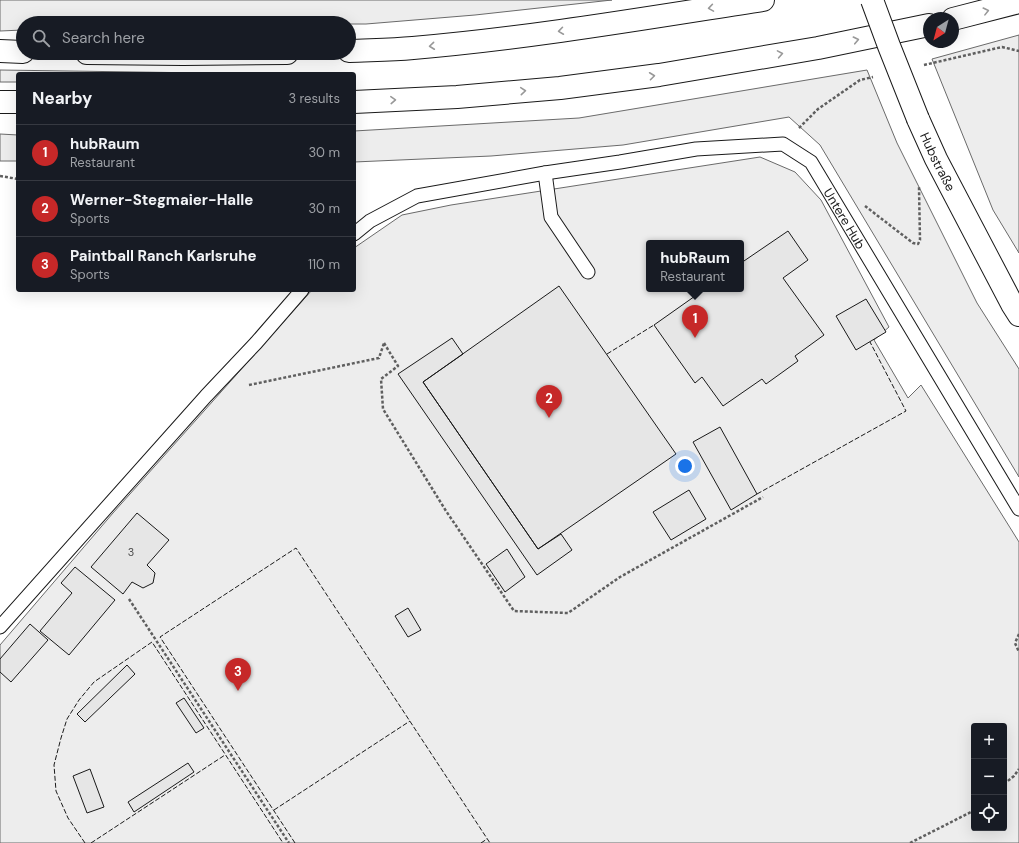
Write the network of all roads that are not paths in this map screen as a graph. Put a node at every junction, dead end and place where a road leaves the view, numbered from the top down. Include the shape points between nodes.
1 (763, 0) edge
2 (872, 0) edge
3 (1019, 2) edge
4 (959, 17) edge
5 (923, 26) edge
6 (0, 51) edge
7 (356, 51) edge
8 (16, 52) edge
9 (0, 102) edge
10 (16, 102) edge
11 (356, 102) edge
12 (545, 173) junction
13 (356, 232) edge
14 (588, 272) dead end
15 (300, 292) edge
16 (1019, 315) edge
17 (1019, 509) edge
18 (0, 627) edge

1 -> 7 main road via 505,39
2 - 16 main road, Hubstraße, bridge via 936,159
4 -> 3 main road
11 -> 5 main road via 481,95 660,75 818,48
6 - 8 main road
9 - 10 main road
12 - 13 lane, Untere Hub via 417,196 370,221
12 - 14 lane via 551,217
12 - 17 lane, Untere Hub via 696,149 750,145 783,144 811,162
15 - 18 lane

